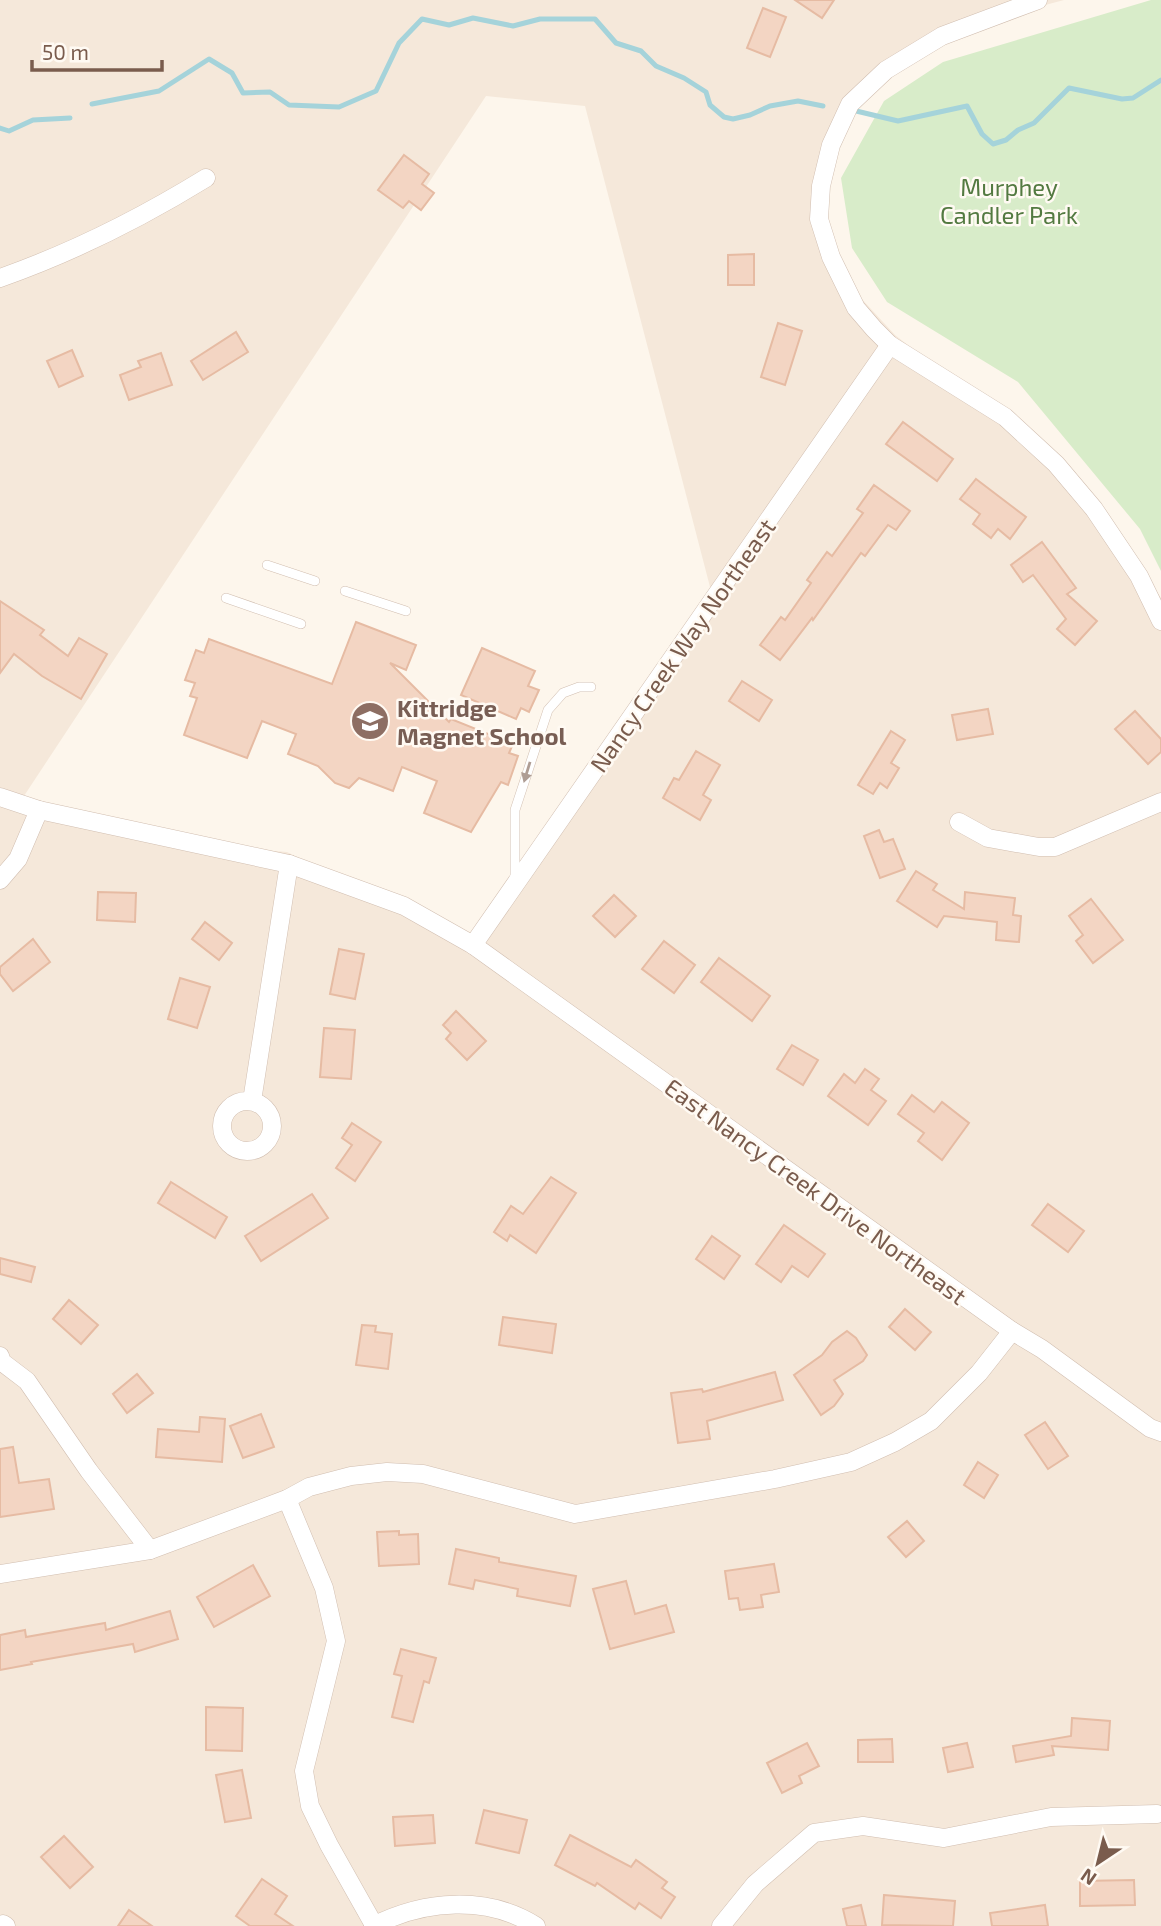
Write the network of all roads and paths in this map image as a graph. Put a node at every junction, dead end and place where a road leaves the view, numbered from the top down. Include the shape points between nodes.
1 (1038, 0) edge
2 (206, 178) dead end
3 (0, 278) edge
4 (890, 345) junction
5 (267, 565) dead end
6 (315, 581) dead end
7 (345, 591) dead end
8 (226, 598) dead end
9 (406, 611) dead end
10 (1161, 621) edge
11 (301, 624) dead end
12 (591, 687) dead end
13 (0, 797) edge
14 (1161, 802) edge
15 (39, 810) junction
16 (960, 822) dead end
17 (289, 864) junction
18 (0, 880) edge
19 (514, 888) junction
20 (473, 945) junction
21 (252, 1101) dead end
22 (1012, 1332) junction
23 (1, 1360) edge
24 (1161, 1432) edge
25 (287, 1499) junction
26 (150, 1550) junction
27 (0, 1574) edge
28 (1157, 1814) dead end
29 (374, 1926) edge
30 (536, 1926) edge
31 (721, 1926) edge

1 - 4 street via 942,36 886,70 850,104 831,145 818,219 856,308
2 - 3 street via 124,224
4 - 10 street via 1005,417 1056,464 1094,509 1139,576
4 - 19 street, Nancy Creek Way Northeast
5 - 6 lane
7 - 9 lane
8 - 11 lane
12 -> 19 lane via 563,693 548,710 515,810
13 - 15 street
14 - 16 street via 1055,846 988,838
15 - 17 street
15 - 18 street via 18,859
17 - 20 street, East Nancy Creek Drive Northeast via 404,906
17 - 21 street
19 - 20 street, Nancy Creek Way Northeast
20 - 22 street, East Nancy Creek Drive Northeast
22 - 24 street, East Nancy Creek Drive Northeast
22 - 25 street via 931,1420 850,1462 575,1514 423,1474 387,1472 309,1487
23 - 26 street via 27,1381
25 - 26 street
25 - 29 street via 324,1588 336,1641 304,1771 310,1806
26 - 27 street
28 - 31 street via 1051,1817 944,1838 863,1826 814,1833 755,1884
29 - 30 street via 406,1911 462,1903 519,1915

